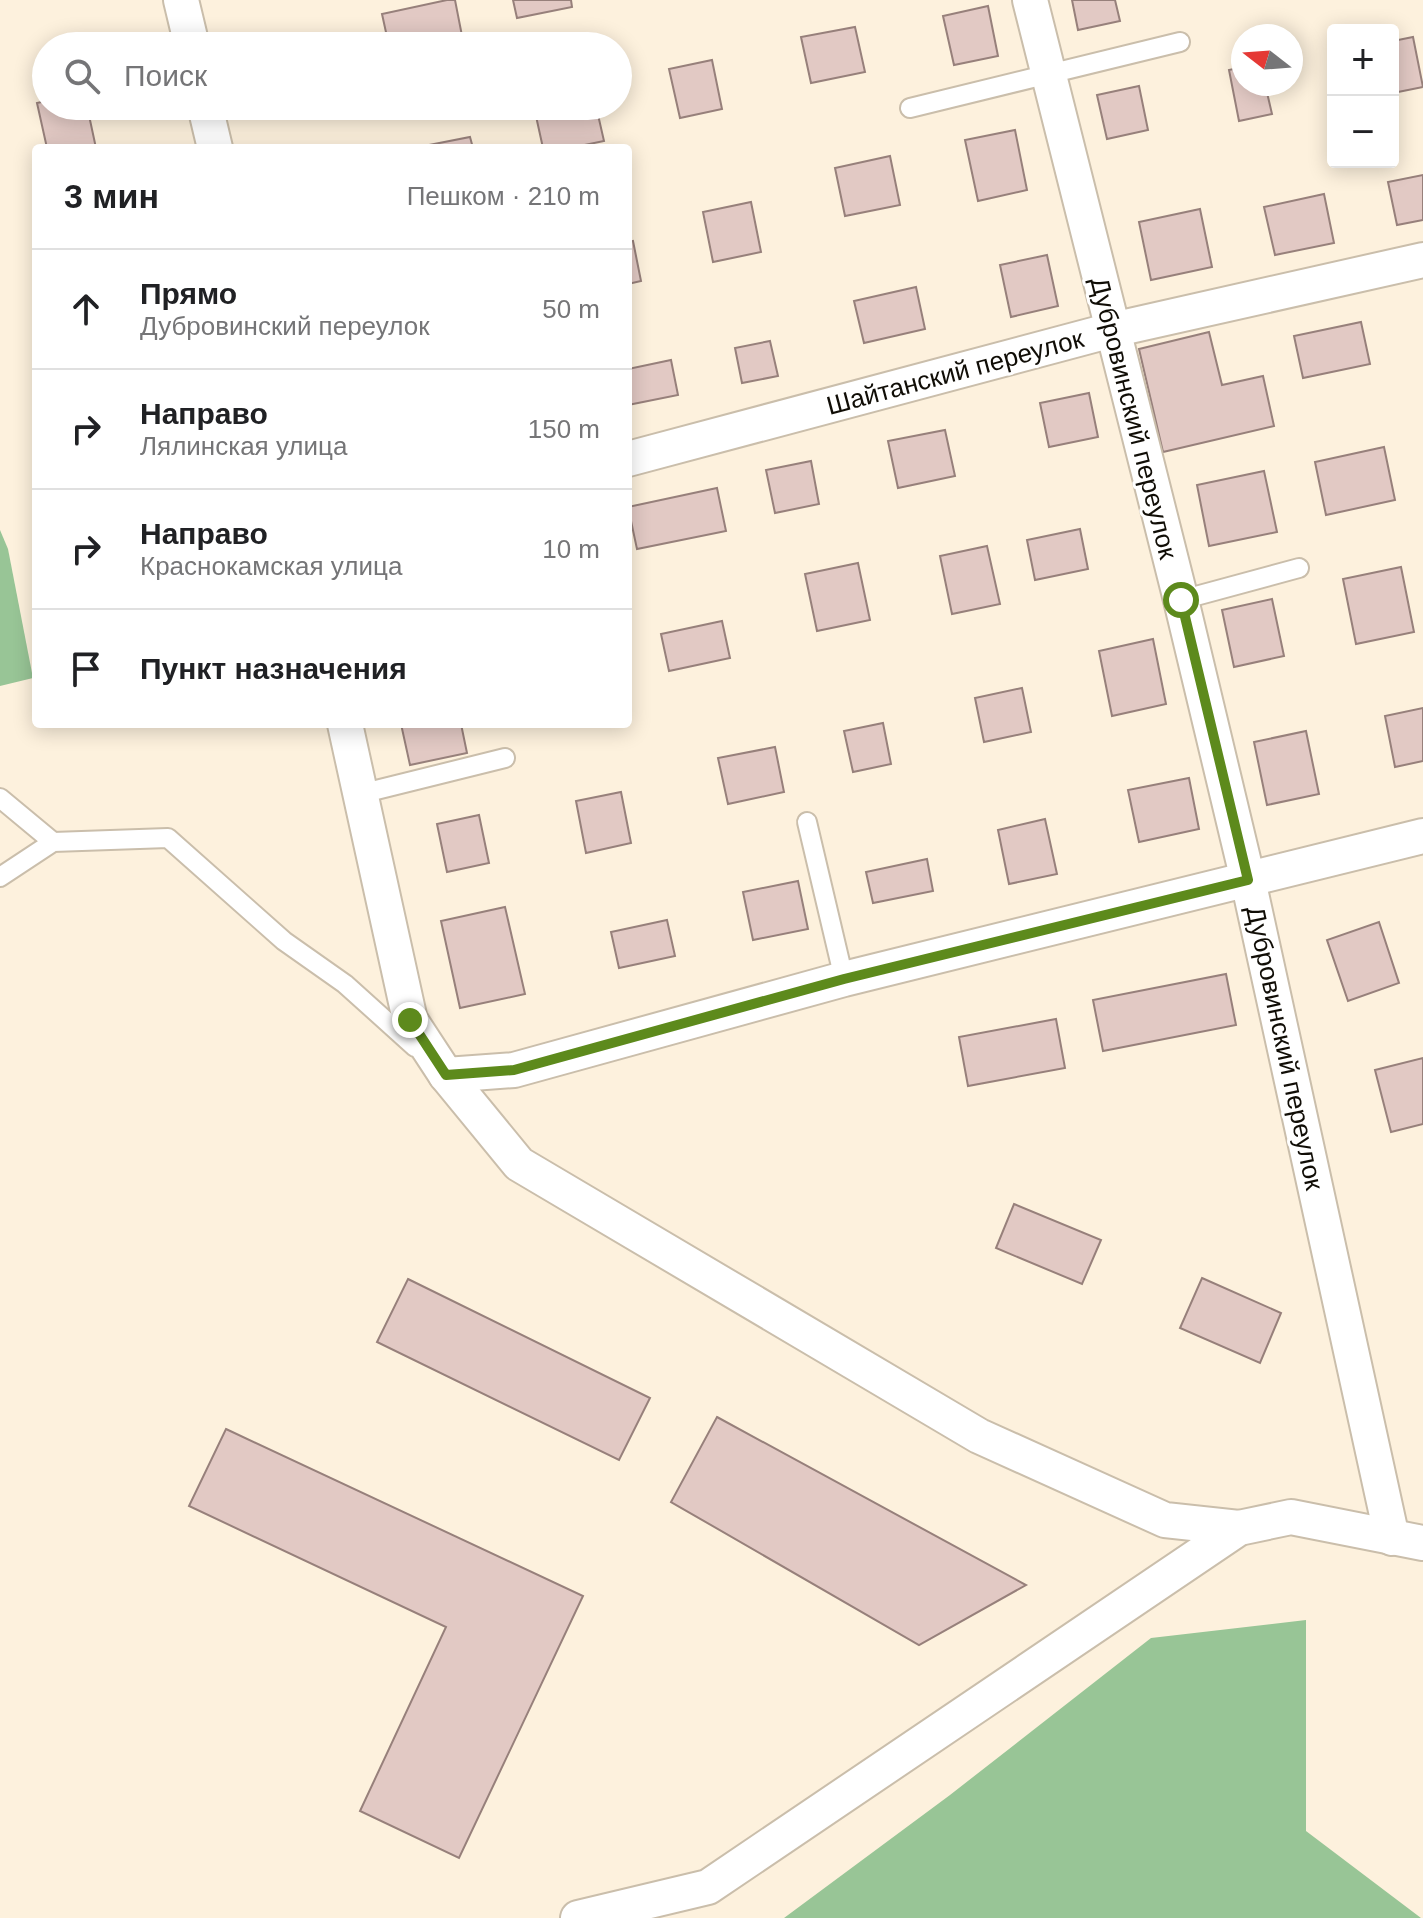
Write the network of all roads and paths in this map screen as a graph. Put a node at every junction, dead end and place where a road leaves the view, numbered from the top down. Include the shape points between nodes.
1 (181, 0) edge
2 (1030, 0) edge
3 (189, 32) edge
4 (1180, 42) dead end
5 (1048, 74) junction
6 (910, 108) dead end
7 (208, 120) edge
8 (214, 144) edge
9 (1423, 260) edge
10 (1112, 330) junction
11 (632, 458) edge
12 (1299, 568) dead end
13 (1181, 600) junction
14 (346, 728) edge
15 (505, 758) dead end
16 (360, 794) junction
17 (0, 798) edge
18 (807, 822) dead end
19 (1423, 836) edge
20 (53, 842) junction
21 (0, 877) edge
22 (1248, 880) junction
23 (844, 979) junction
24 (446, 1075) junction
25 (1239, 1528) junction
26 (1408, 1541) edge
27 (578, 1918) edge

1 - 3 street
2 - 5 street, Дубровинский переулок
4 - 5 lane
5 - 6 lane
5 - 10 street, Дубровинский переулок
7 - 8 street
9 - 10 street, Шайтанский переулок
10 - 11 street, Шайтанский переулок
10 - 13 street, Дубровинский переулок
12 - 13 lane
13 - 22 street, Дубровинский переулок
14 - 16 street
15 - 16 lane
16 - 24 street via 410,1020
17 - 20 lane
18 - 23 lane
19 - 22 street
20 - 21 lane
20 - 24 lane via 168,838
22 - 23 street
22 - 26 street, Дубровинский переулок
23 - 24 street via 514,1070
24 - 25 street via 519,1164 979,1436 1165,1520
25 - 26 street via 1291,1517
25 - 27 street via 708,1887

